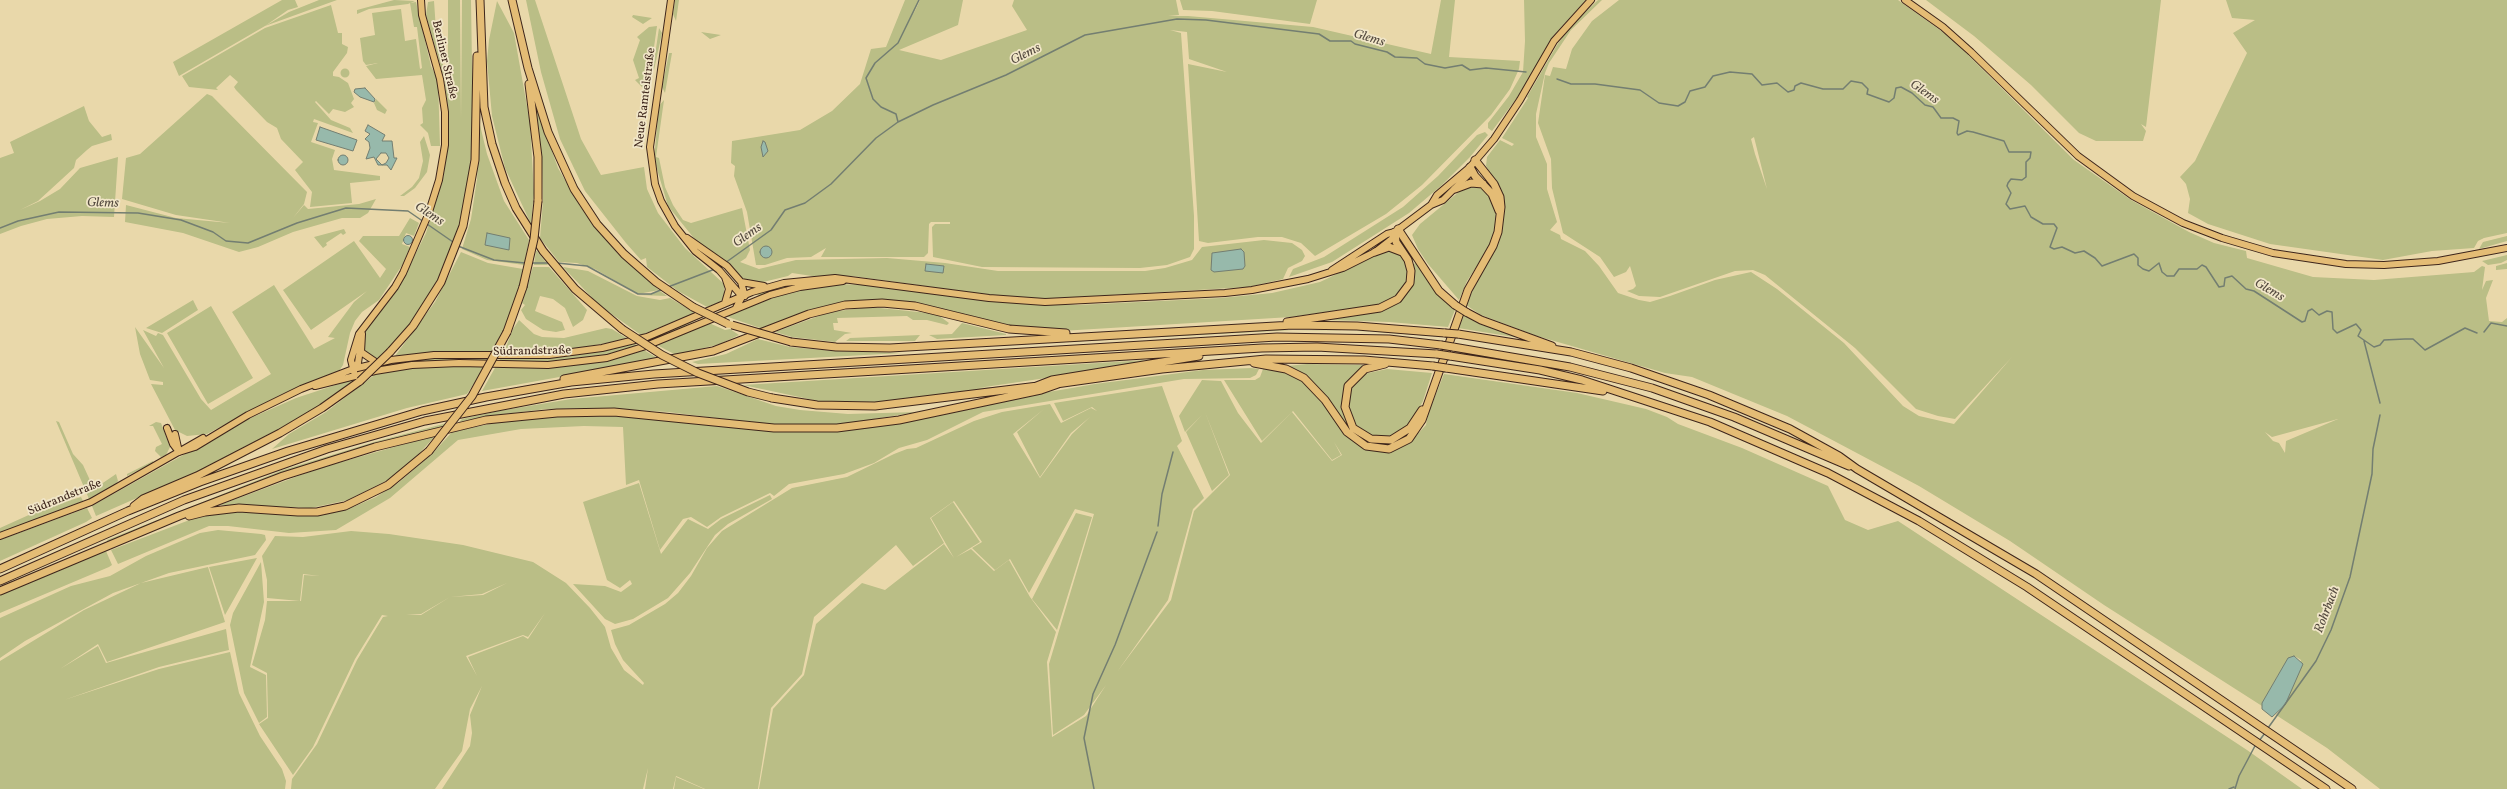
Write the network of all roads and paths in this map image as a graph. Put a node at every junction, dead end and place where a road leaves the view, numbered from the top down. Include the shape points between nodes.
1 (421, 0) edge
2 (480, 0) edge
3 (512, 0) edge
4 (671, 0) edge
5 (1591, 0) edge
6 (1905, 0) edge
7 (480, 34) junction
8 (528, 68) junction
9 (1475, 160) junction
10 (1470, 166) junction
11 (1484, 184) junction
12 (1455, 189) junction
13 (1431, 205) junction
14 (1500, 215) junction
15 (1397, 231) junction
16 (686, 237) junction
17 (2507, 248) edge
18 (1375, 252) junction
19 (1404, 252) junction
20 (1330, 270) junction
21 (723, 274) junction
22 (849, 281) junction
23 (740, 282) junction
24 (772, 285) junction
25 (743, 296) junction
26 (758, 300) junction
27 (725, 303) junction
28 (734, 309) junction
29 (1261, 326) junction
30 (362, 327) junction
31 (1106, 334) junction
32 (360, 349) junction
33 (1246, 349) junction
34 (1572, 352) junction
35 (1240, 361) junction
36 (1396, 362) junction
37 (377, 363) junction
38 (353, 369) junction
39 (358, 378) junction
40 (1061, 383) junction
41 (1034, 387) junction
42 (531, 389) junction
43 (298, 390) junction
44 (1617, 392) junction
45 (1427, 401) junction
46 (167, 428) dead end
47 (175, 434) dead end
48 (179, 452) junction
49 (1857, 469) junction
50 (128, 511) junction
51 (159, 524) junction
52 (0, 536) edge
53 (0, 569) edge
54 (0, 581) edge
55 (0, 591) edge
56 (2326, 789) edge
57 (2352, 789) edge

1 - 30 main road, Berliner Straße via 422,15 440,79 445,112 445,145 439,180 428,215 396,286
2 - 7 highway
3 - 8 highway
4 - 16 main road, Neue Ramtelstraße via 650,157 659,198 673,222
5 - 9 main road via 1554,41 1520,100
6 - 17 main road via 1943,26 2078,156 2128,192 2183,223 2273,253 2346,264 2396,265 2438,262
7 - 39 highway, bridge via 476,65 475,160 463,226 452,256 426,307 390,352
7 - 41 highway, bridge via 484,107 496,160 516,208 543,251 564,277 594,307 662,355 741,390 817,405 875,406
8 - 31 highway, bridge via 551,141 570,182 608,237 643,272 693,307 730,324 791,342 836,348 890,348
8 - 51 highway, bridge via 537,145 538,200 534,239 523,287 507,332 472,396 429,451 388,486 344,506 317,512 239,508 216,510 196,514 169,525
9 - 10 main road
9 - 14 highway via 1498,193 1501,201
10 - 11 highway
10 - 12 main road via 1469,174
10 - 13 main road via 1437,195
11 - 12 highway via 1468,183
11 - 14 highway via 1492,194
12 - 13 main road via 1443,200
13 - 15 main road
14 - 45 highway via 1496,240 1468,290
15 - 18 main road via 1393,238
15 - 19 highway via 1396,242
15 - 20 main road via 1387,234
15 - 34 highway, bridge via 1439,290 1455,305 1481,320
16 - 21 main road, Neue Ramtelstraße via 695,251
16 - 23 main road, Neue Ramtelstraße via 718,260
18 - 19 highway via 1389,247
18 - 20 main road via 1343,268
19 - 29 highway via 1411,268 1410,283 1404,294 1392,303 1367,310
20 - 22 main road via 1295,282 1218,294 1064,302 989,298 914,286
21 - 25 main road, Neue Ramtelstraße
21 - 27 main road via 729,289
22 - 24 main road via 827,278
22 - 26 main road, Südrandstraße via 796,288
23 - 24 main road via 757,286
23 - 25 main road, Neue Ramtelstraße via 744,288
24 - 25 main road, Südrandstraße
25 - 26 main road
25 - 27 main road, Südrandstraße
25 - 28 main road via 739,306
26 - 28 main road, Südrandstraße
27 - 37 main road, Südrandstraße via 652,335 596,350 549,355 434,355
28 - 39 main road, Südrandstraße via 646,346 607,358 548,365 426,364
29 - 31 highway
29 - 34 highway, bridge via 1357,326 1458,334
30 - 32 main road
30 - 38 main road, Berliner Straße via 351,360
31 - 42 highway via 1009,329 904,305 845,305 809,314 713,351 553,381
32 - 37 main road via 368,359
32 - 38 main road via 358,363
33 - 41 highway via 1052,380
33 - 44 highway, bridge via 1317,347 1437,354 1540,370
33 - 54 highway via 658,384 564,394 494,406 395,429 277,466 158,511
34 - 49 highway via 1659,376 1725,401 1790,429
35 - 36 highway via 1314,358
35 - 40 highway
35 - 45 highway via 1275,366 1304,378 1322,396 1347,432 1360,443 1374,448 1395,447 1409,439 1421,424
36 - 44 highway, bridge
36 - 45 highway via 1365,370 1348,386 1344,407 1354,428 1371,439 1395,439 1413,425
37 - 38 main road, Südrandstraße
38 - 39 main road
38 - 43 main road, Südrandstraße
39 - 43 main road, Südrandstraße
39 - 50 highway via 286,429 197,476 143,499
40 - 41 highway
40 - 51 highway via 1041,390 918,416 837,428 774,428 614,412 557,413 486,420 340,458 223,498
42 - 49 highway, bridge via 654,374 1232,339 1347,338 1453,346 1570,367 1652,388 1729,415
42 - 50 highway via 429,410 329,438 200,482
43 - 48 main road, Südrandstraße via 212,435 195,447
44 - 56 highway via 1736,432 1851,485 1968,551 2129,654
46 - 48 main road
47 - 48 main road
48 - 52 main road, Südrandstraße via 91,502
49 - 57 highway via 2036,574
50 - 53 highway
51 - 55 highway

